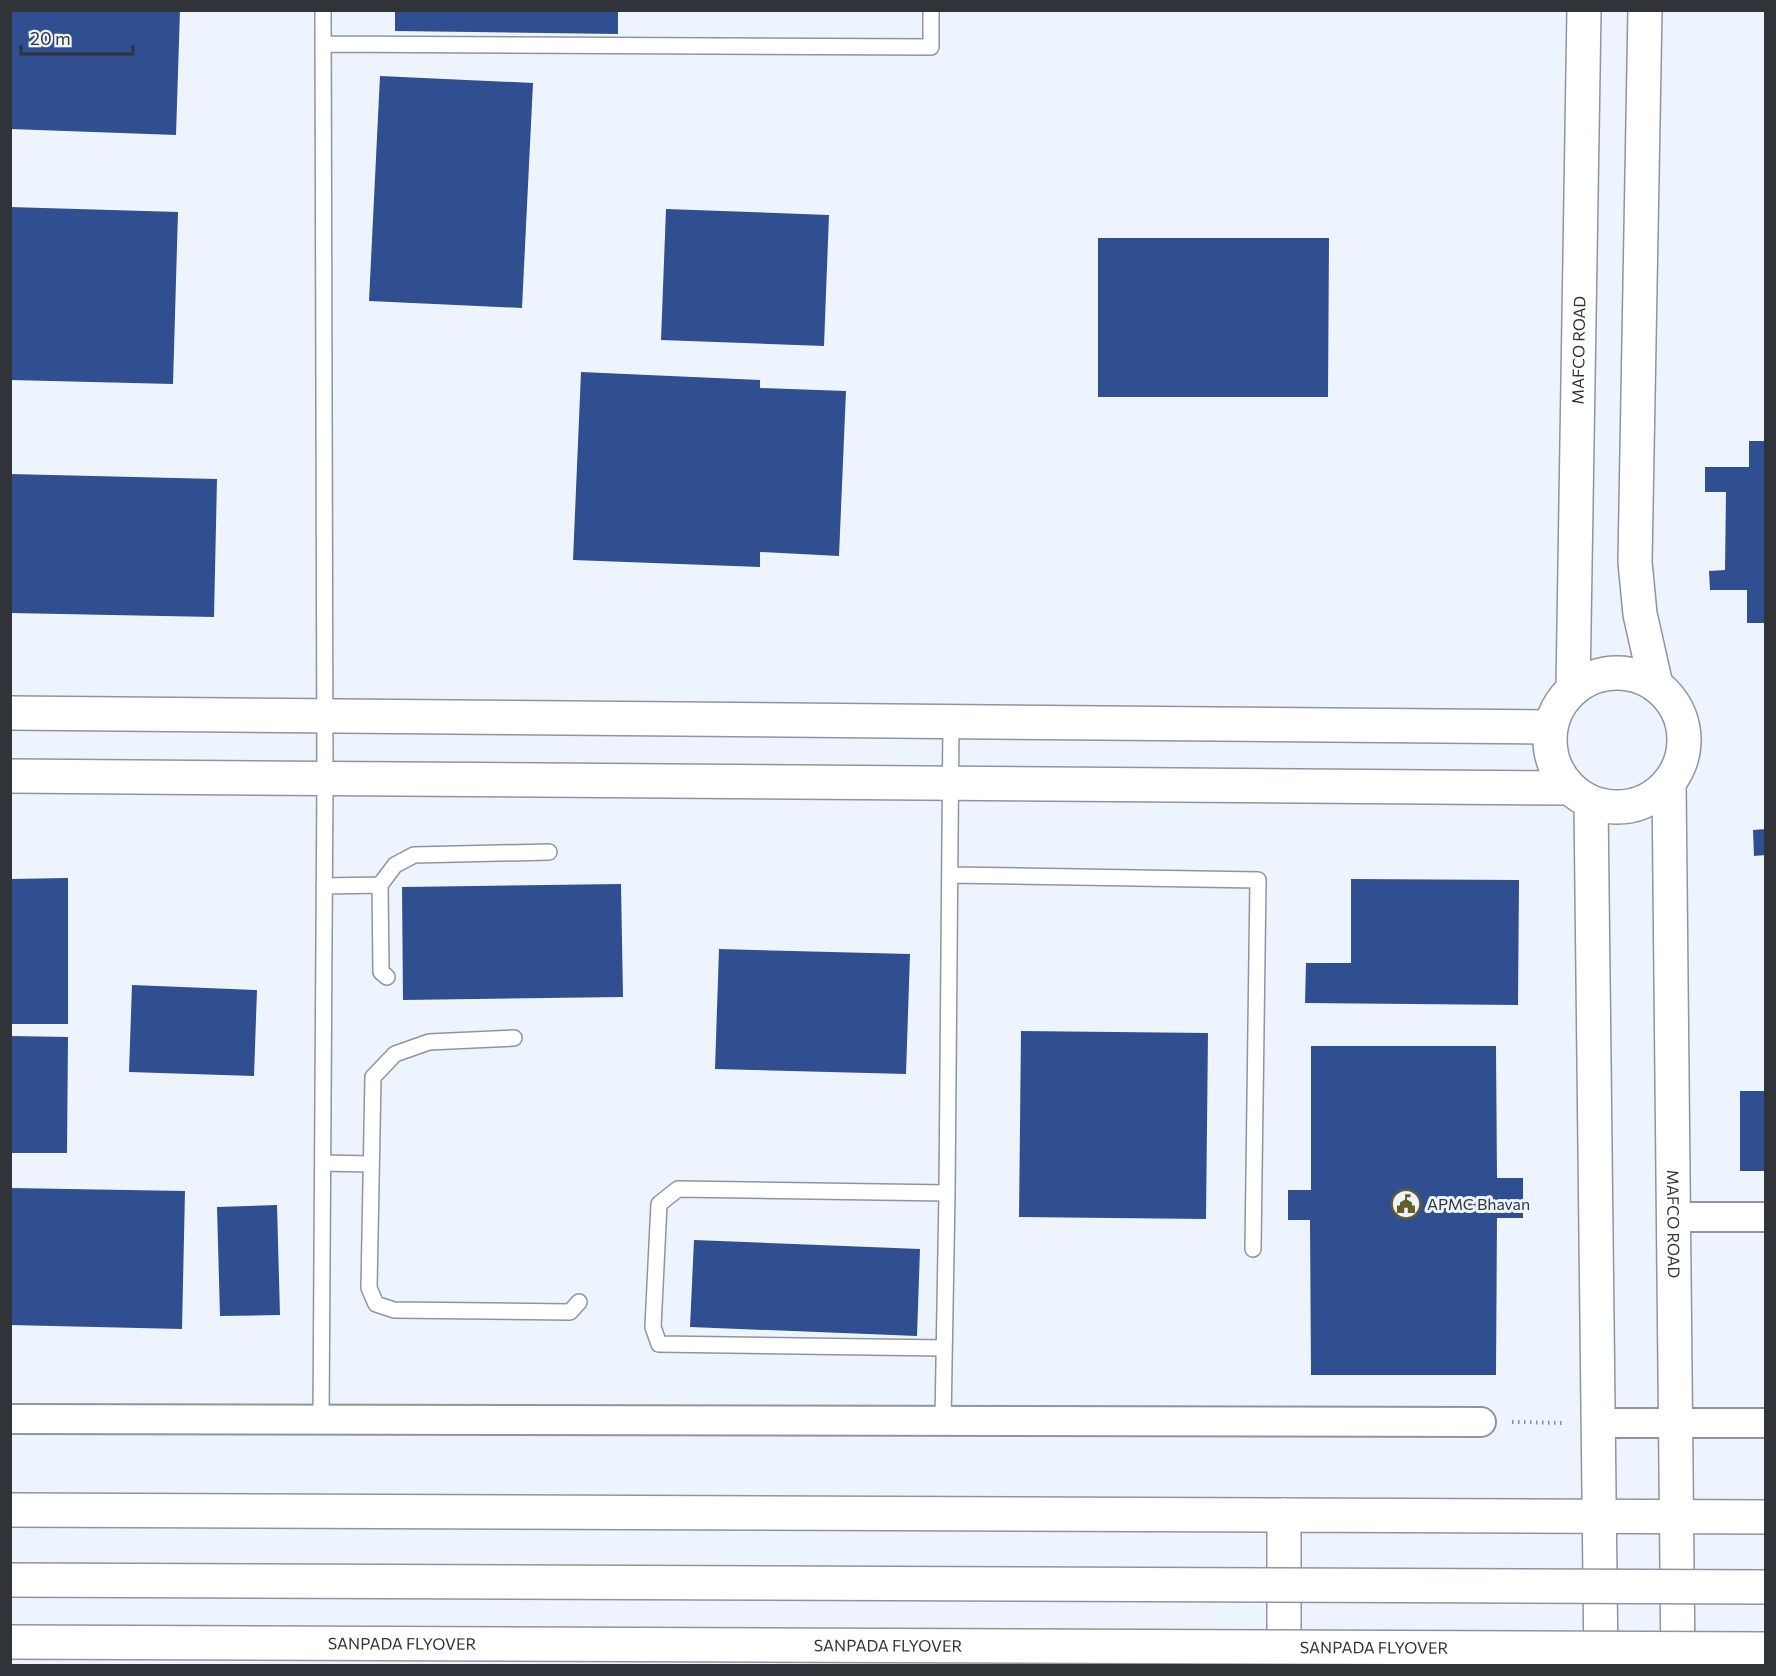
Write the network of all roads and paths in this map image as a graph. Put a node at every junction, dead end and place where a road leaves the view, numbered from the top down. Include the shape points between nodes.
1 (323, 10) edge
2 (931, 10) edge
3 (1584, 10) edge
4 (1645, 10) edge
5 (323, 44) junction
6 (1656, 686) junction
7 (1573, 689) junction
8 (10, 713) edge
9 (325, 716) junction
10 (951, 721) junction
11 (1550, 727) junction
12 (10, 776) edge
13 (325, 778) junction
14 (1669, 783) junction
15 (950, 784) junction
16 (1580, 795) junction
17 (549, 852) dead end
18 (950, 875) junction
19 (380, 885) junction
20 (324, 886) junction
21 (387, 977) dead end
22 (514, 1038) dead end
23 (322, 1163) junction
24 (371, 1164) junction
25 (947, 1193) junction
26 (1674, 1217) junction
27 (1766, 1217) edge
28 (1253, 1249) dead end
29 (579, 1302) dead end
30 (944, 1348) junction
31 (10, 1419) edge
32 (321, 1420) junction
33 (943, 1421) junction
34 (1481, 1422) joint
35 (1598, 1423) junction
36 (1676, 1423) junction
37 (1766, 1423) edge
38 (10, 1510) edge
39 (1284, 1515) junction
40 (1599, 1516) junction
41 (1677, 1517) junction
42 (1766, 1517) edge
43 (10, 1580) edge
44 (1766, 1587) edge
45 (10, 1642) edge
46 (1766, 1649) edge
47 (1284, 1665) edge
48 (1600, 1665) edge
49 (1678, 1665) edge

1 - 5 lane
2 - 5 lane via 931,47
3 - 7 main road, MAFCO ROAD
4 - 6 main road via 1635,562
5 - 9 lane
6 - 7 main road via 1636,676 1614,673 1592,677
6 - 14 main road via 1672,701 1681,721 1684,742 1680,764
7 - 11 main road via 1558,705
8 - 9 main road
9 - 10 main road
9 - 13 lane
10 - 11 main road
10 - 15 lane
11 - 16 main road via 1549,749 1556,770
12 - 13 main road
13 - 15 main road
13 - 20 lane
14 - 16 main road via 1653,797 1633,806 1612,807
14 - 26 main road, MAFCO ROAD
15 - 16 main road
15 - 18 lane
16 - 35 main road
17 - 19 lane via 414,855 395,865
18 - 25 lane
18 - 28 lane via 1258,880
19 - 20 lane
19 - 21 lane via 381,972
20 - 23 lane
22 - 24 lane via 429,1042 395,1054 373,1077
23 - 24 lane
23 - 32 lane
24 - 29 lane via 369,1288 376,1304 394,1310 570,1312
25 - 30 lane
25 - 30 lane via 678,1189 659,1204 653,1327 659,1344
26 - 27 street
26 - 36 main road, MAFCO ROAD
30 - 33 lane
31 - 32 street
32 - 33 street
33 - 34 street
34 - 35 path
35 - 36 street
35 - 40 main road
36 - 37 street
36 - 41 main road, MAFCO ROAD
38 - 39 main road
39 - 40 main road
39 - 47 main road
40 - 41 main road
40 - 48 main road
41 - 42 main road
41 - 49 main road, MAFCO ROAD
43 - 44 main road, bridge
45 - 46 main road, SANPADA FLYOVER, bridge

